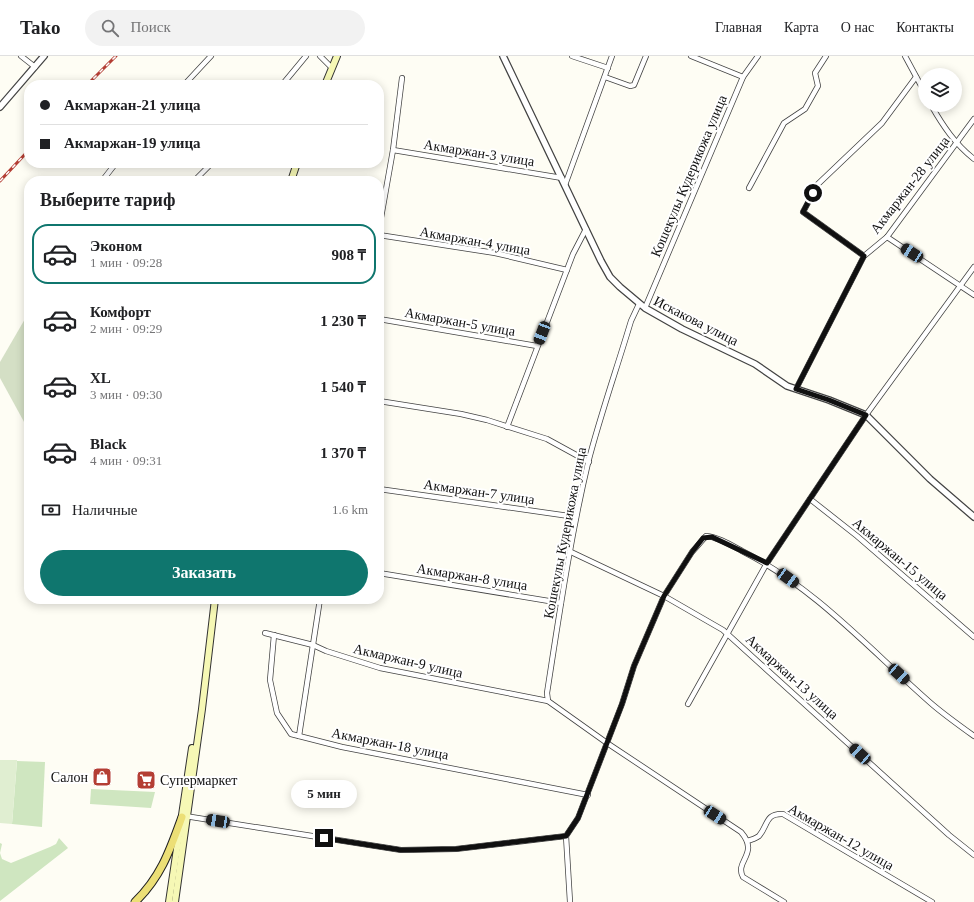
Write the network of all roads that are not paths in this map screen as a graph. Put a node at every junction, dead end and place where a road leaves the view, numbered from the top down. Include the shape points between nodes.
1 (21, 56) edge
2 (44, 56) edge
3 (211, 56) edge
4 (306, 56) edge
5 (320, 56) edge
6 (337, 56) edge
7 (503, 56) edge
8 (572, 56) edge
9 (612, 56) edge
10 (646, 56) edge
11 (691, 56) edge
12 (758, 56) edge
13 (826, 56) edge
14 (905, 56) edge
15 (35, 67) junction
16 (332, 68) junction
17 (608, 68) junction
18 (743, 76) junction
19 (605, 77) junction
20 (916, 77) junction
21 (402, 78) dead end
22 (189, 80) edge
23 (286, 80) edge
24 (327, 80) edge
25 (918, 81) edge
26 (0, 107) edge
27 (935, 112) edge
28 (974, 120) edge
29 (956, 144) junction
30 (393, 150) junction
31 (974, 158) edge
32 (112, 168) edge
33 (207, 168) edge
34 (106, 176) edge
35 (199, 176) edge
36 (562, 178) junction
37 (565, 185) junction
38 (749, 188) dead end
39 (384, 200) edge
40 (586, 229) junction
41 (384, 236) edge
42 (887, 237) junction
43 (864, 256) junction
44 (974, 267) edge
45 (567, 270) junction
46 (961, 285) junction
47 (974, 295) edge
48 (639, 304) junction
49 (645, 308) junction
50 (384, 320) edge
51 (537, 346) junction
52 (796, 389) junction
53 (384, 402) edge
54 (866, 415) junction
55 (507, 427) junction
56 (589, 462) junction
57 (384, 490) edge
58 (810, 499) junction
59 (576, 518) junction
60 (974, 518) edge
61 (571, 552) junction
62 (767, 563) junction
63 (384, 574) edge
64 (664, 596) junction
65 (561, 603) junction
66 (214, 604) edge
67 (319, 604) edge
68 (265, 633) dead end
69 (727, 634) junction
70 (274, 635) junction
71 (974, 637) edge
72 (313, 645) junction
73 (548, 701) junction
74 (688, 704) dead end
75 (299, 736) junction
76 (974, 736) edge
77 (607, 743) junction
78 (588, 794) junction
79 (184, 816) junction
80 (566, 836) junction
81 (747, 841) junction
82 (974, 855) edge
83 (135, 902) edge
84 (169, 902) edge
85 (175, 902) edge
86 (570, 902) edge
87 (784, 902) edge
88 (932, 902) edge

1 - 15 street
2 - 15 street
3 - 22 street
4 - 23 street
5 - 16 street
6 - 16 main road
7 - 36 street, Искакова улица
8 - 17 street
9 - 17 street
10 - 19 street via 634,85 630,86
11 - 18 street
12 - 18 street, Кошекулы Кудерикожа улица
13 - 38 street via 815,73 818,86 805,110 784,123
14 - 20 street
15 - 26 street
16 - 24 main road
17 - 19 street
18 - 49 street, Кошекулы Кудерикожа улица
19 - 37 street
20 - 25 street
20 - 43 street via 882,123 818,184 803,212
21 - 30 street
27 - 29 street
28 - 29 street, Акмаржан-28 улица
29 - 31 street
29 - 42 street, Акмаржан-28 улица
30 - 36 street, Акмаржан-3 улица
30 - 39 street
32 - 34 street
33 - 35 street
36 - 37 street, Искакова улица
37 - 40 street, Искакова улица
40 - 45 street
40 - 48 street, Искакова улица via 610,277
41 - 45 street, Акмаржан-4 улица via 495,253
42 - 43 street, Акмаржан-28 улица
42 - 46 street
43 - 52 street, Акмаржан-28 улица
44 - 46 street
45 - 51 street
46 - 47 street
46 - 54 street
48 - 49 street, Искакова улица
48 - 56 street, Кошекулы Кудерикожа улица via 631,321
49 - 52 street, Искакова улица via 755,364 786,386
50 - 51 street, Акмаржан-5 улица
51 - 55 street
52 - 54 street, Искакова улица
53 - 55 street via 461,414
54 - 58 street
54 - 60 street, Искакова улица
55 - 56 street via 547,439
56 - 59 street, Кошекулы Кудерикожа улица
57 - 59 street, Акмаржан-7 улица
58 - 62 street
58 - 71 street, Акмаржан-15 улица
59 - 61 street, Кошекулы Кудерикожа улица
61 - 64 street, Акмаржан-13 улица
61 - 65 street, Кошекулы Кудерикожа улица
62 - 64 street via 732,545 706,536 692,552
62 - 69 street
62 - 76 street via 819,601 934,706
63 - 65 street, Акмаржан-8 улица
64 - 69 street, Акмаржан-13 улица
64 - 77 street via 634,666
65 - 73 street, Кошекулы Кудерикожа улица via 547,693
66 - 79 main road
67 - 72 street
68 - 70 street, Акмаржан-9 улица
69 - 74 street
69 - 82 street, Акмаржан-13 улица
70 - 72 street, Акмаржан-9 улица
70 - 75 street, Акмаржан-18 улица via 270,680 277,713 291,734
72 - 73 street, Акмаржан-9 улица via 326,652 380,668
72 - 75 street
73 - 77 street
75 - 78 street, Акмаржан-18 улица via 342,747
77 - 78 street
77 - 81 street via 741,832
78 - 80 street via 578,818
79 - 80 street via 401,850 456,849
79 - 83 main road via 156,879
79 - 84 main road
79 - 85 main road
80 - 86 street
81 - 87 street via 749,851 740,868 742,877
81 - 88 street, Акмаржан-12 улица via 758,836 769,818 776,813 782,814

